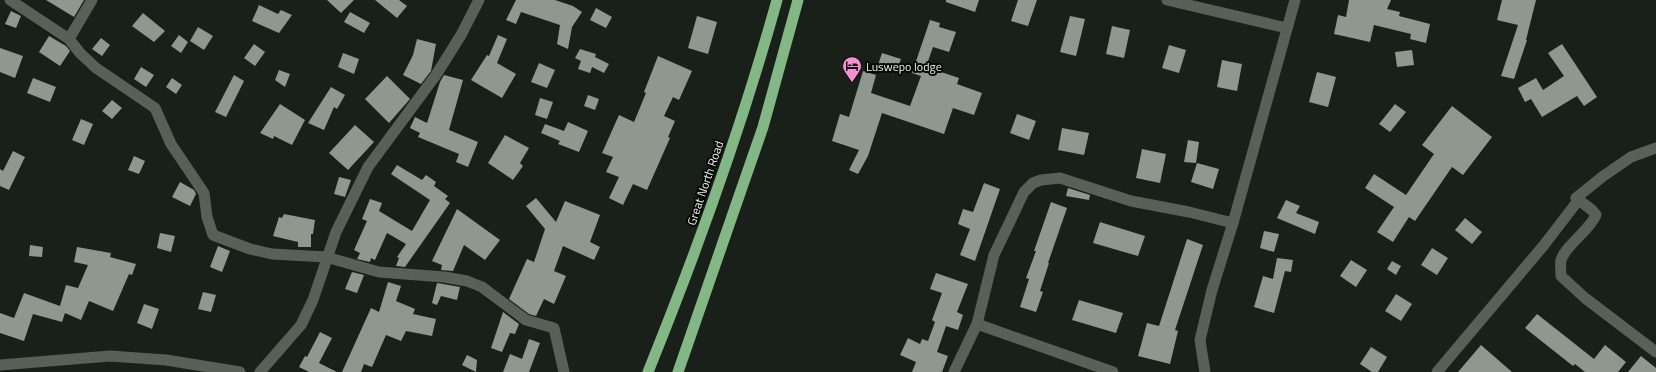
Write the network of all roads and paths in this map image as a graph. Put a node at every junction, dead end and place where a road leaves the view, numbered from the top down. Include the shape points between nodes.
1 (10, 0) edge
2 (92, 0) edge
3 (479, 0) edge
4 (777, 0) edge
5 (798, 0) edge
6 (1167, 0) edge
7 (1295, 0) edge
8 (1287, 28) junction
9 (69, 39) junction
10 (1656, 148) edge
11 (1576, 198) junction
12 (1233, 223) junction
13 (326, 257) junction
14 (977, 324) junction
15 (1656, 352) edge
16 (0, 365) edge
17 (224, 370) edge
18 (240, 372) edge
19 (260, 372) edge
20 (564, 372) edge
21 (648, 372) edge
22 (678, 372) edge
23 (954, 372) edge
24 (1113, 372) edge
25 (1205, 372) edge
26 (1436, 372) edge

1 - 9 street
2 - 9 street
3 - 13 street via 436,75 368,167
4 - 21 highway, Great North Road via 742,116 681,291
5 - 22 highway via 762,127
6 - 8 street
7 - 8 street
8 - 12 street
9 - 13 street via 96,68 155,108 170,144 204,193 207,217 213,235 272,254
10 - 11 street via 1631,157
11 - 15 street via 1596,215 1594,221 1561,260 1561,276 1585,298
11 - 26 street via 1577,202 1544,245
12 - 14 street via 1131,201 1060,178 1033,183 1024,192 994,255
12 - 25 street via 1212,290 1200,340
13 - 19 street via 313,300 301,325
13 - 20 street via 379,272 444,277 482,287 526,320 554,328
14 - 23 street
14 - 24 street
16 - 17 street via 110,356 166,360
17 - 18 street

